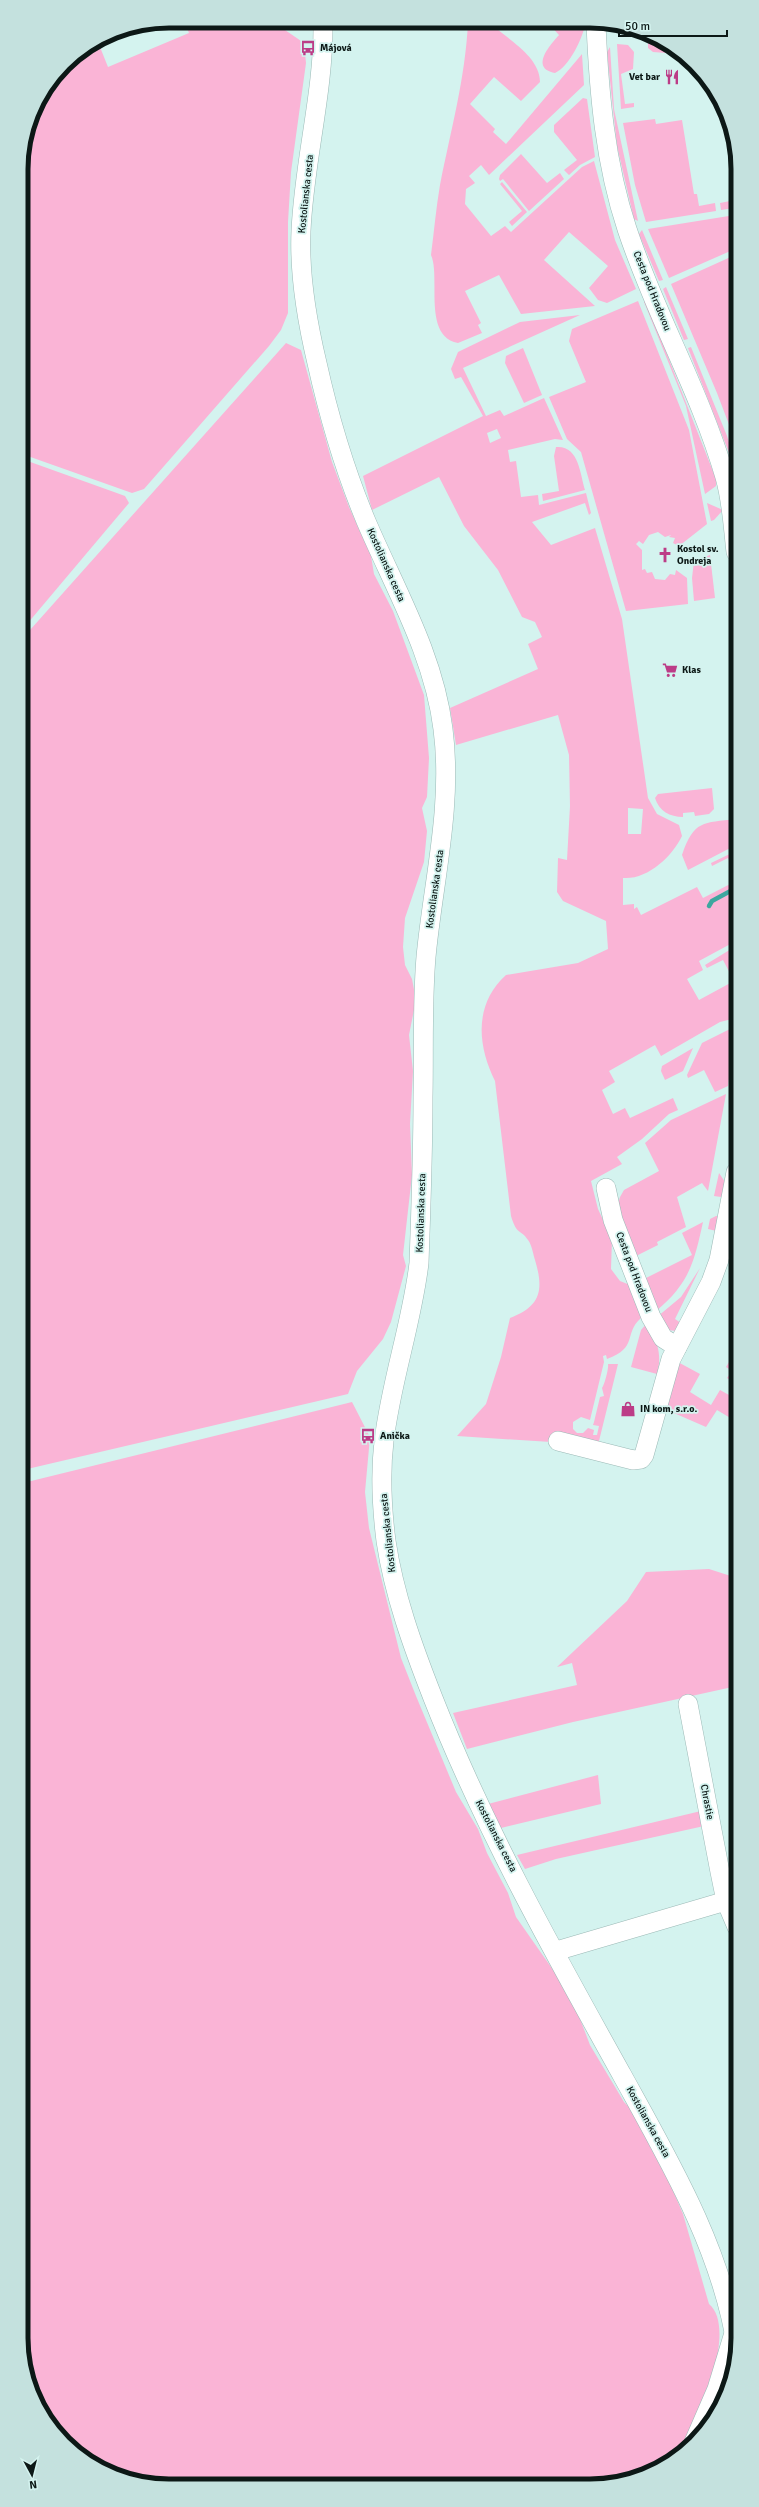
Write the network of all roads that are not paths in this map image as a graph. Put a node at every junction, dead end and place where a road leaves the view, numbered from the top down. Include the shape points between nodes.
1 (323, 28) edge
2 (596, 28) edge
3 (730, 477) edge
4 (731, 490) edge
5 (606, 1188) dead end
6 (731, 1202) edge
7 (678, 1347) junction
8 (558, 1441) dead end
9 (688, 1704) dead end
10 (726, 1901) junction
11 (731, 1913) edge
12 (556, 1951) junction
13 (731, 2321) edge
14 (730, 2355) edge
15 (702, 2424) edge

1 - 12 street, Kostolianska cesta via 321,69 301,234 309,325 317,364 347,470 428,663 438,697 446,750 444,807 426,960 419,1263 384,1439 382,1474 386,1540 403,1616 443,1723 466,1777
2 - 3 street, Cesta pod Hradovou via 606,139 627,230
3 - 4 street, Cesta pod Hradovou
5 - 7 street, Cesta pod Hradovou via 613,1220 651,1317 663,1338
6 - 7 street via 715,1272
7 - 8 street via 666,1372 655,1420 641,1458 633,1460
9 - 10 street, Chrastie
10 - 11 street, Chrastie
10 - 12 street
12 - 13 street, Kostolianska cesta via 684,2191 716,2264
14 - 15 street

